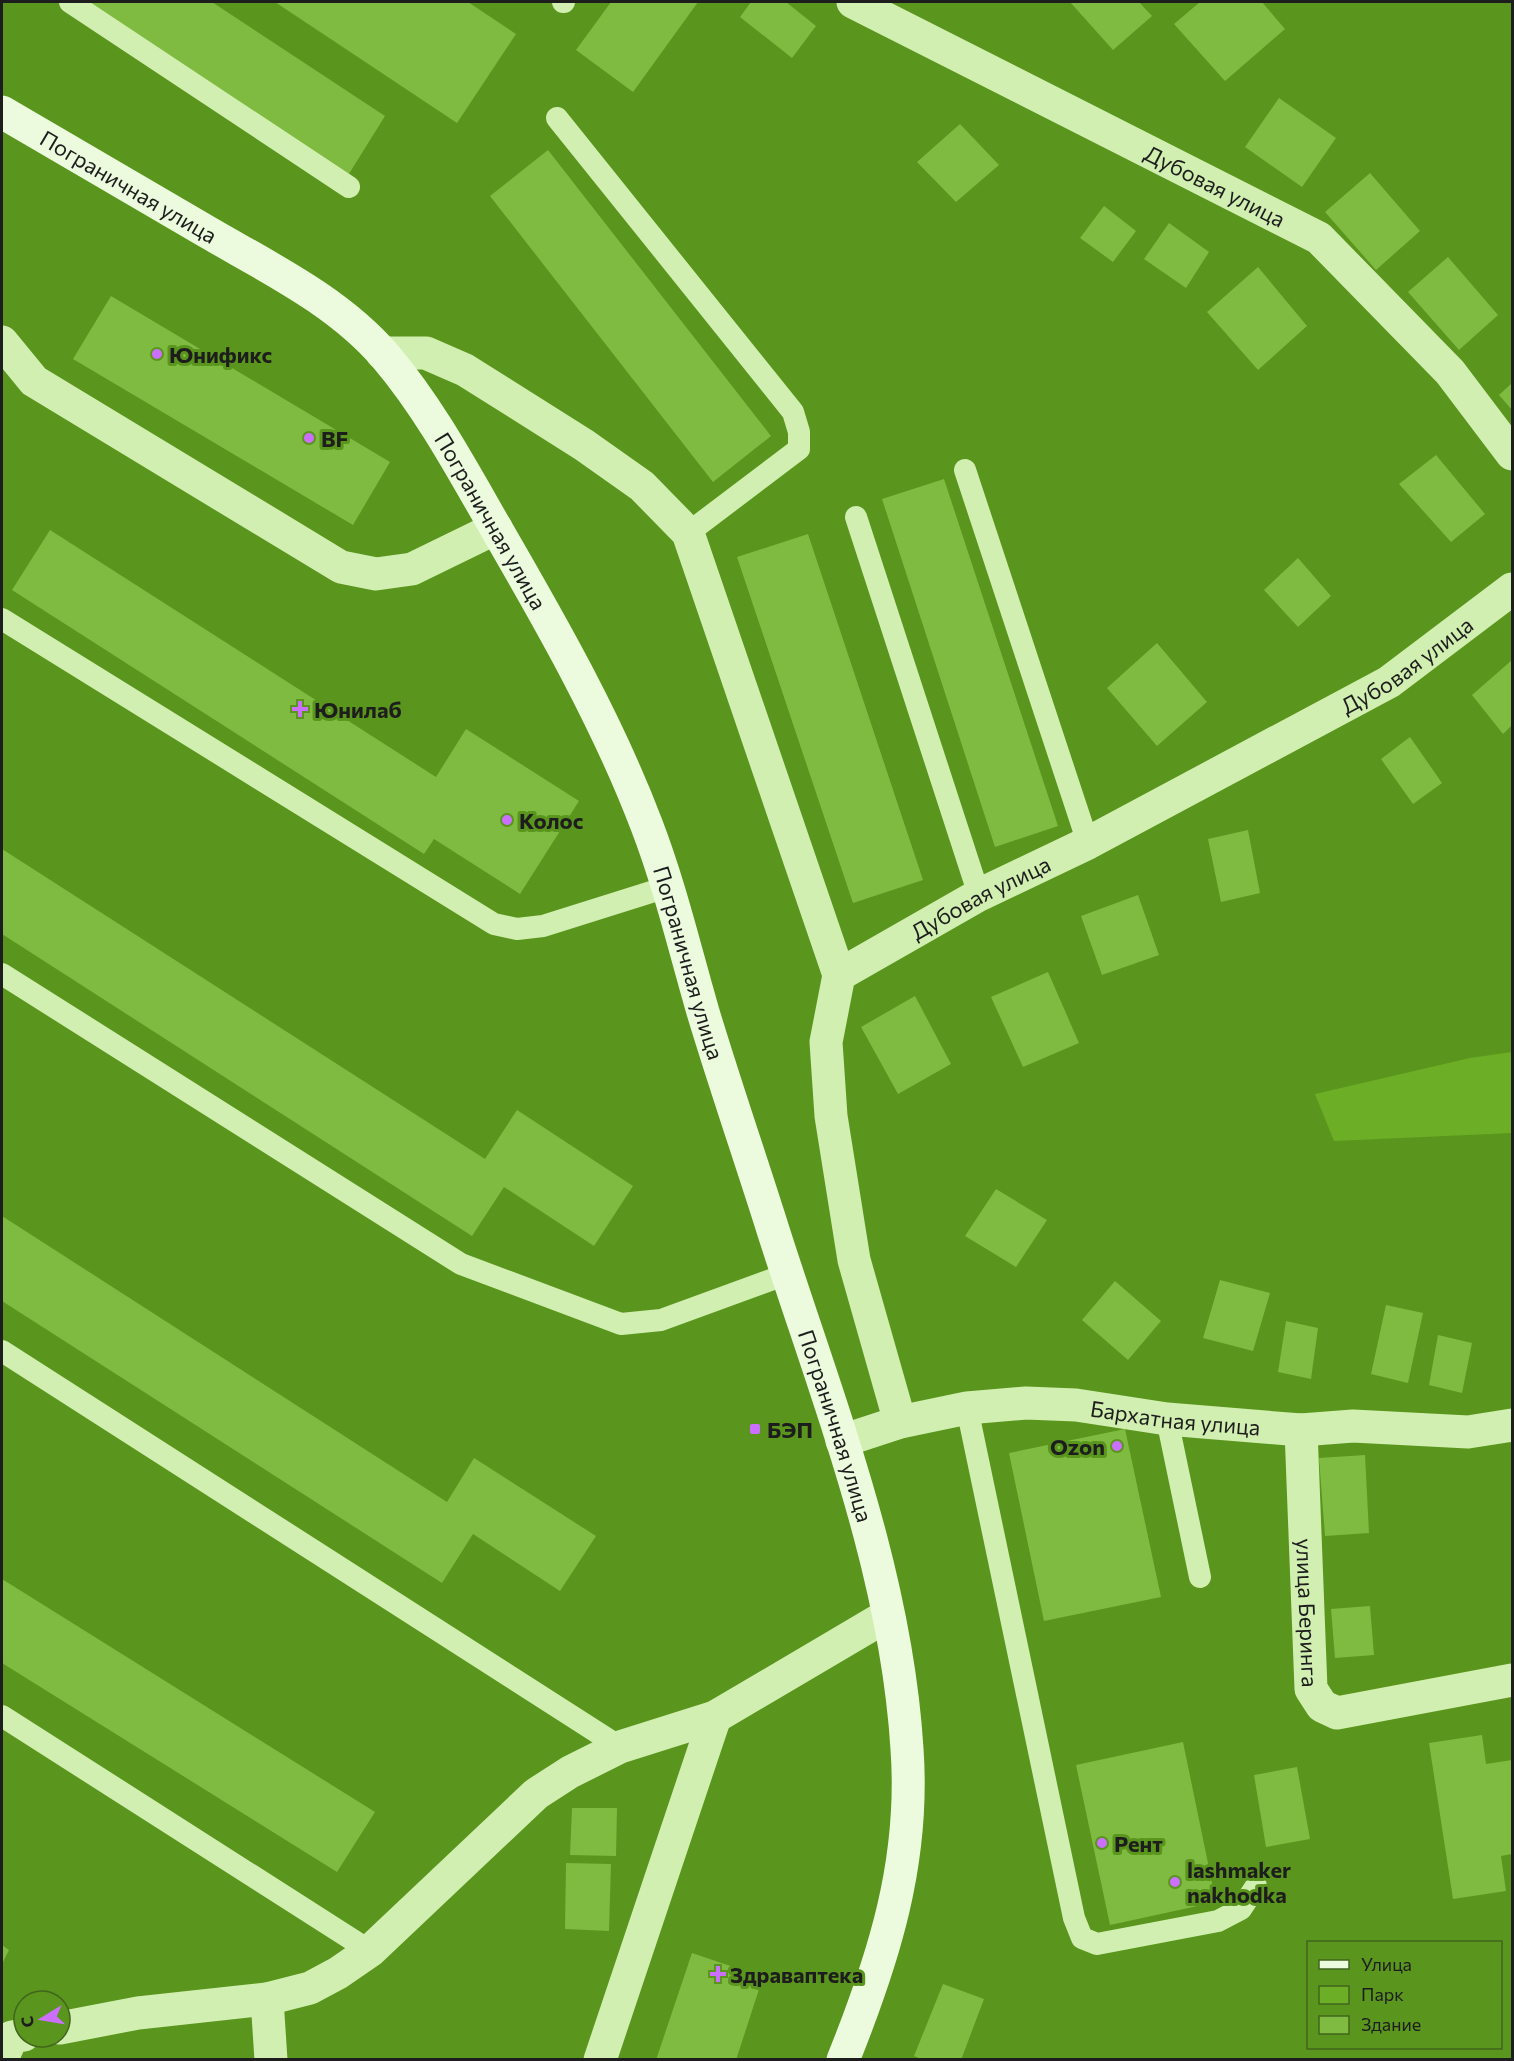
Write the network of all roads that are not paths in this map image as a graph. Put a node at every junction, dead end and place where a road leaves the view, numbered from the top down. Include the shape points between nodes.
1 (70, 2) edge
2 (854, 2) edge
3 (2, 112) edge
4 (557, 118) dead end
5 (349, 188) dead end
6 (2, 342) edge
7 (382, 353) junction
8 (1512, 454) edge
9 (965, 470) dead end
10 (856, 517) dead end
11 (496, 528) junction
12 (688, 533) junction
13 (1512, 589) edge
14 (2, 619) edge
15 (1088, 843) junction
16 (667, 887) junction
17 (979, 895) junction
18 (2, 974) edge
19 (839, 975) junction
20 (787, 1274) junction
21 (2, 1351) edge
22 (968, 1408) junction
23 (1167, 1419) junction
24 (900, 1422) junction
25 (1512, 1425) edge
26 (1301, 1430) junction
27 (842, 1441) junction
28 (1200, 1577) dead end
29 (888, 1615) junction
30 (1512, 1680) edge
31 (2, 1716) edge
32 (715, 1717) junction
33 (620, 1747) junction
34 (1256, 1886) dead end
35 (370, 1951) junction
36 (267, 1998) junction
37 (72, 2026) edge
38 (271, 2060) edge
39 (600, 2060) edge
40 (843, 2060) edge

1 - 5 lane
2 - 8 street, Дубовая улица via 1320,238 1450,372
3 - 7 main road, Пограничная улица via 286,277 343,316
4 - 12 lane via 793,412 799,449
6 - 11 street via 34,381 341,567 376,574 412,569
7 - 11 main road, Пограничная улица via 417,396
7 - 12 street via 426,353 465,370 642,486
9 - 15 lane
10 - 17 lane
11 - 16 main road, Пограничная улица via 545,612 626,774
12 - 19 street
13 - 15 street, Дубовая улица via 1389,682
14 - 16 lane via 494,924 517,929 543,926
15 - 17 street, Дубовая улица
16 - 20 main road, Пограничная улица
17 - 19 street, Дубовая улица
18 - 20 lane via 462,1264 621,1324 661,1320
19 - 24 street via 826,1042 831,1116 854,1260
20 - 27 main road, Пограничная улица
21 - 33 lane
22 - 23 street, Бархатная улица via 1026,1403 1076,1405
22 - 24 street, Бархатная улица
22 - 34 lane via 1074,1918 1082,1938 1097,1944 1218,1921 1240,1909
23 - 26 street, Бархатная улица
23 - 28 lane
24 - 27 street, Бархатная улица
25 - 26 street, Бархатная улица via 1468,1432 1353,1426
26 - 30 street, улица Беринга via 1311,1689 1322,1706 1337,1713
27 - 29 main road, Пограничная улица
29 - 32 street
29 - 40 main road, Пограничная улица via 908,1752 908,1820 901,1881 884,1948
31 - 35 lane
32 - 33 street
32 - 39 street
33 - 35 street via 536,1794
35 - 36 street via 310,1988
36 - 37 street via 138,2013
36 - 38 street

